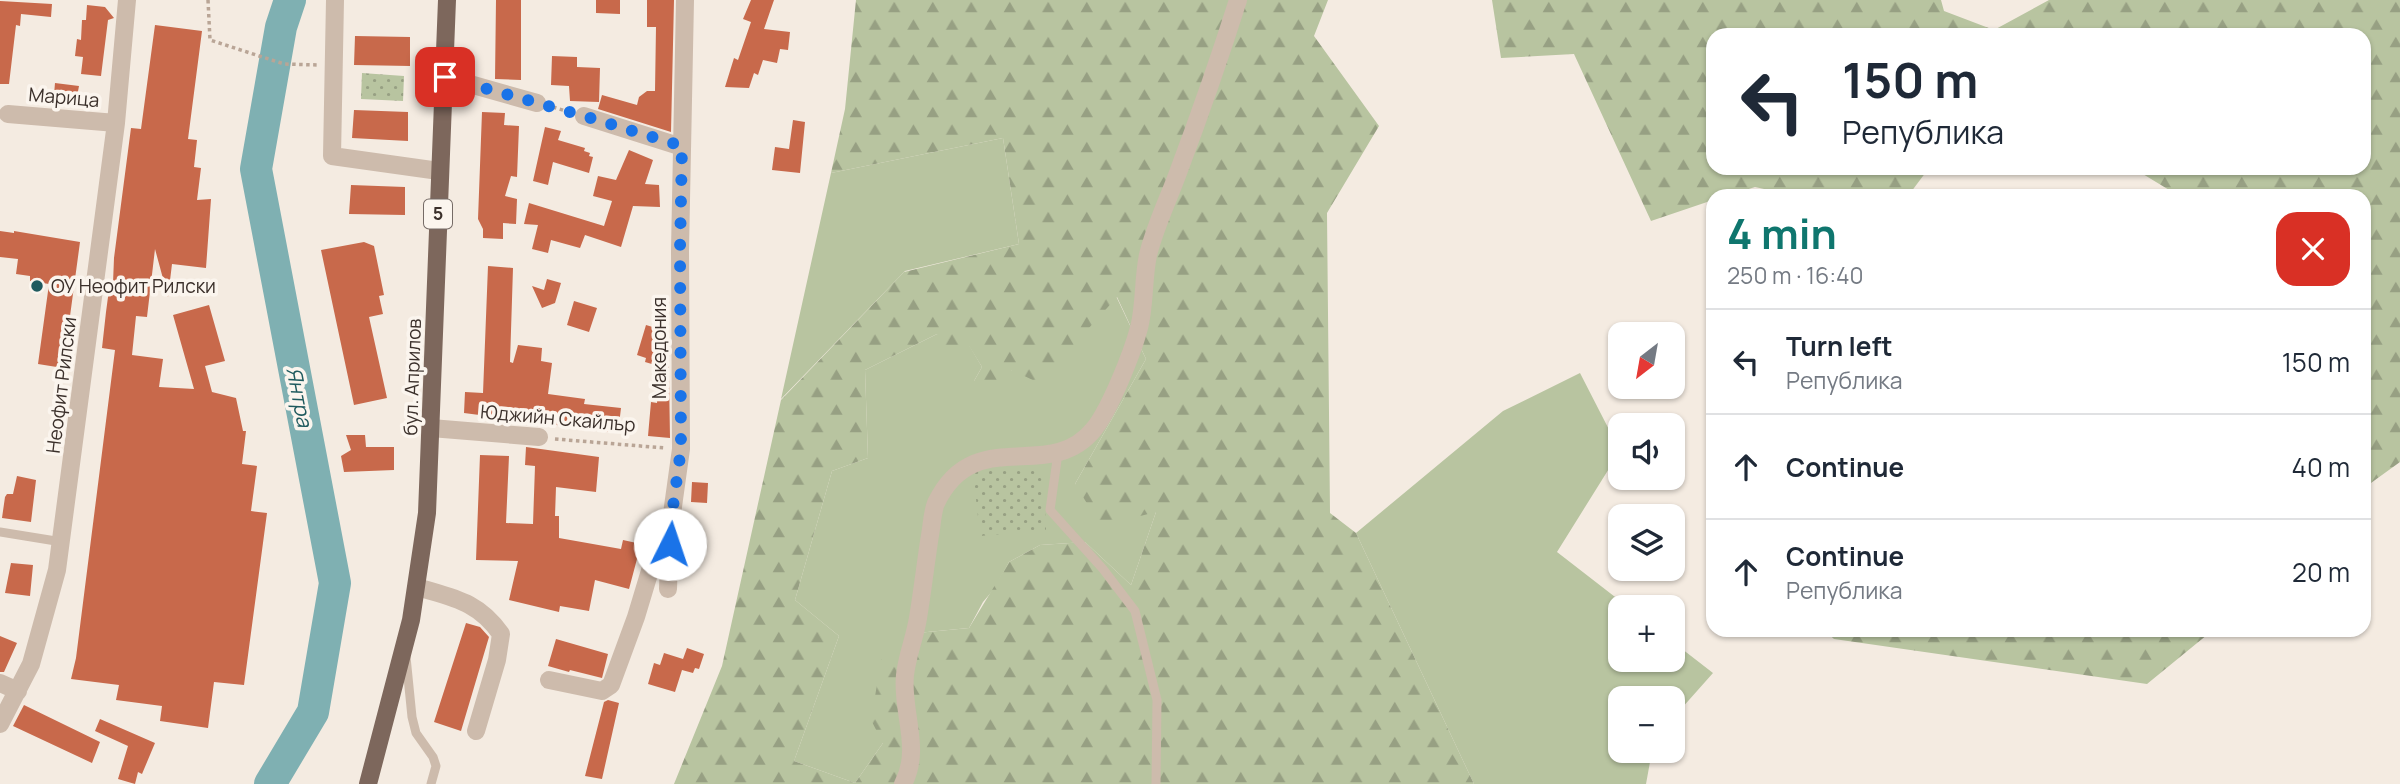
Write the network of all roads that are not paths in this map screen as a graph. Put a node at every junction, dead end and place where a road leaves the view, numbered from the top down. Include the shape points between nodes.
1 (127, 0) edge
2 (335, 0) edge
3 (447, 0) edge
4 (685, 0) edge
5 (1238, 0) edge
6 (445, 77) junction
7 (537, 103) road end
8 (8, 114) dead end
9 (584, 116) road end
10 (116, 123) junction
11 (682, 146) junction
12 (439, 171) junction
13 (431, 428) junction
14 (538, 437) road end
15 (1058, 453) junction
16 (671, 521) junction
17 (0, 532) edge
18 (62, 542) junction
19 (417, 587) junction
20 (668, 589) dead end
21 (405, 648) junction
22 (549, 680) dead end
23 (0, 683) edge
24 (18, 691) junction
25 (0, 724) edge
26 (476, 731) dead end
27 (378, 750) junction
28 (358, 784) edge
29 (368, 784) edge
30 (431, 784) edge
31 (903, 784) edge
32 (1156, 784) edge

1 - 10 street, Неофит Рилски
2 - 12 street via 332,156
3 - 6 main road, бул. Априлов / 5
4 - 11 street, Македония
5 - 15 street via 1149,254 1140,327 1114,393 1094,429 1075,448
6 - 7 street
6 - 12 main road, бул. Априлов / 5
8 - 10 street, Марица
9 - 11 street
10 - 18 street, Неофит Рилски
11 - 16 street, Македония via 681,449
12 - 13 main road, бул. Априлов / 5
13 - 14 street, Юджийн Скайлър
13 - 19 main road, бул. Априлов / 5
15 - 31 street via 990,457 953,478 935,504 905,676 911,762
15 - 32 lane via 1050,510 1135,611 1157,700
16 - 20 street
16 - 22 street, Македония via 655,554 611,685 602,691
17 - 18 lane
18 - 24 street, Неофит Рилски via 31,664
19 - 21 main road, бул. Априлов / 5
19 - 26 street via 467,602 489,617 501,634
21 - 27 main road, бул. Априлов / 5
21 - 30 lane via 416,733 436,766
23 - 24 street
24 - 25 street, Неофит Рилски
27 - 28 main road, бул. Априлов / 5
27 - 29 main road, бул. Априлов / 5

